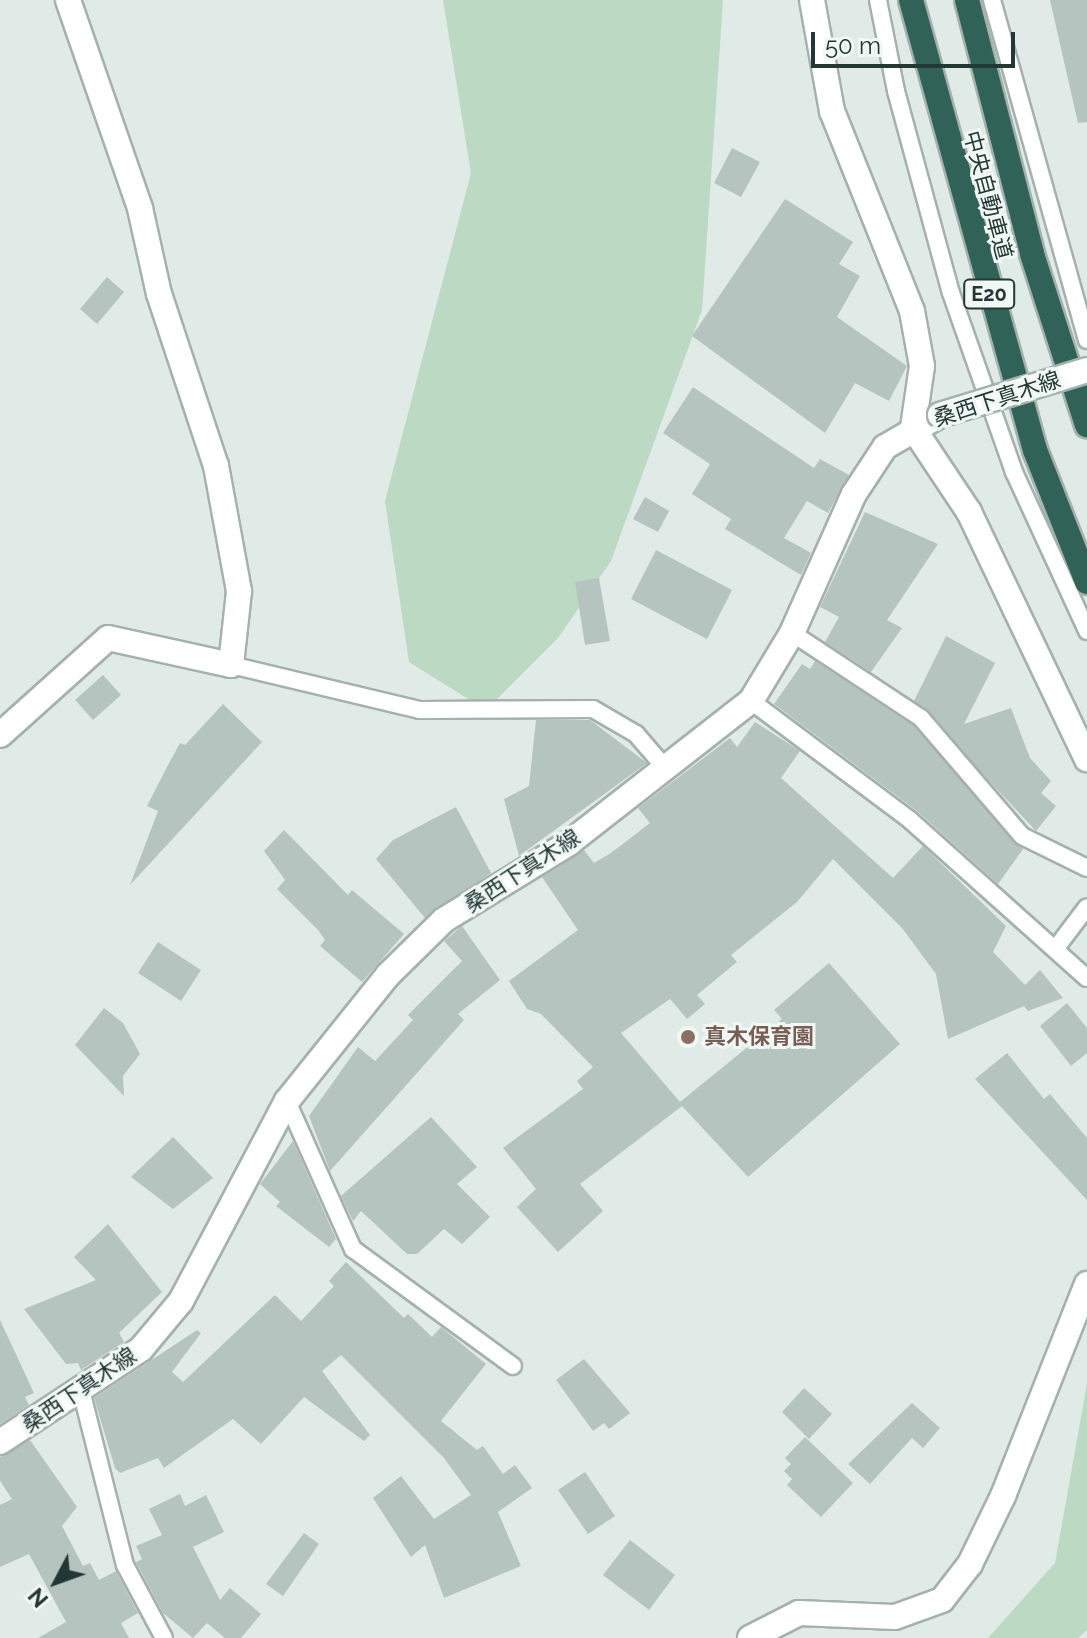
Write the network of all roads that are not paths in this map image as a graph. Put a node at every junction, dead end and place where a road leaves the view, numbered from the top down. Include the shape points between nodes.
1 (68, 0) edge
2 (812, 0) edge
3 (878, 0) edge
4 (911, 0) edge
5 (967, 0) edge
6 (992, 0) edge
7 (1087, 340) edge
8 (1087, 370) edge
9 (1087, 425) edge
10 (913, 428) junction
11 (1087, 582) edge
12 (1087, 631) edge
13 (792, 633) junction
14 (231, 665) junction
15 (751, 701) junction
16 (0, 735) edge
17 (1087, 759) edge
18 (667, 770) junction
19 (1087, 868) edge
20 (1087, 907) edge
21 (1056, 948) junction
22 (1087, 978) edge
23 (287, 1101) junction
24 (1087, 1284) edge
25 (513, 1366) dead end
26 (82, 1394) junction
27 (0, 1442) edge
28 (164, 1638) edge
29 (750, 1638) edge

1 - 14 street via 140,208 159,294 216,466 239,591
2 - 10 street via 832,111 912,311 922,366
3 - 12 lane via 896,91 951,293 1014,472
4 - 11 highway, 中央自動車道 / E20 via 1030,436
5 - 9 highway, 中央自動車道 / E20 via 1032,254
6 - 7 lane
8 - 10 street, 桑西下真木線, bridge
10 - 13 street, 桑西下真木線 via 885,447 854,494
10 - 17 street via 969,512
13 - 15 street, 桑西下真木線
13 - 19 lane via 921,718 1022,836
14 - 16 street via 108,638
14 - 18 lane via 420,710 593,709 636,734
15 - 18 street, 桑西下真木線
15 - 21 lane via 910,820
18 - 23 street, 桑西下真木線 via 569,843 444,920 337,1034
20 - 21 lane
21 - 22 lane
23 - 25 lane via 353,1249
23 - 26 street, 桑西下真木線 via 181,1301 141,1349
24 - 29 street via 1003,1496 970,1564 942,1600 895,1617 799,1613
26 - 27 street, 桑西下真木線
26 - 28 lane via 119,1547

